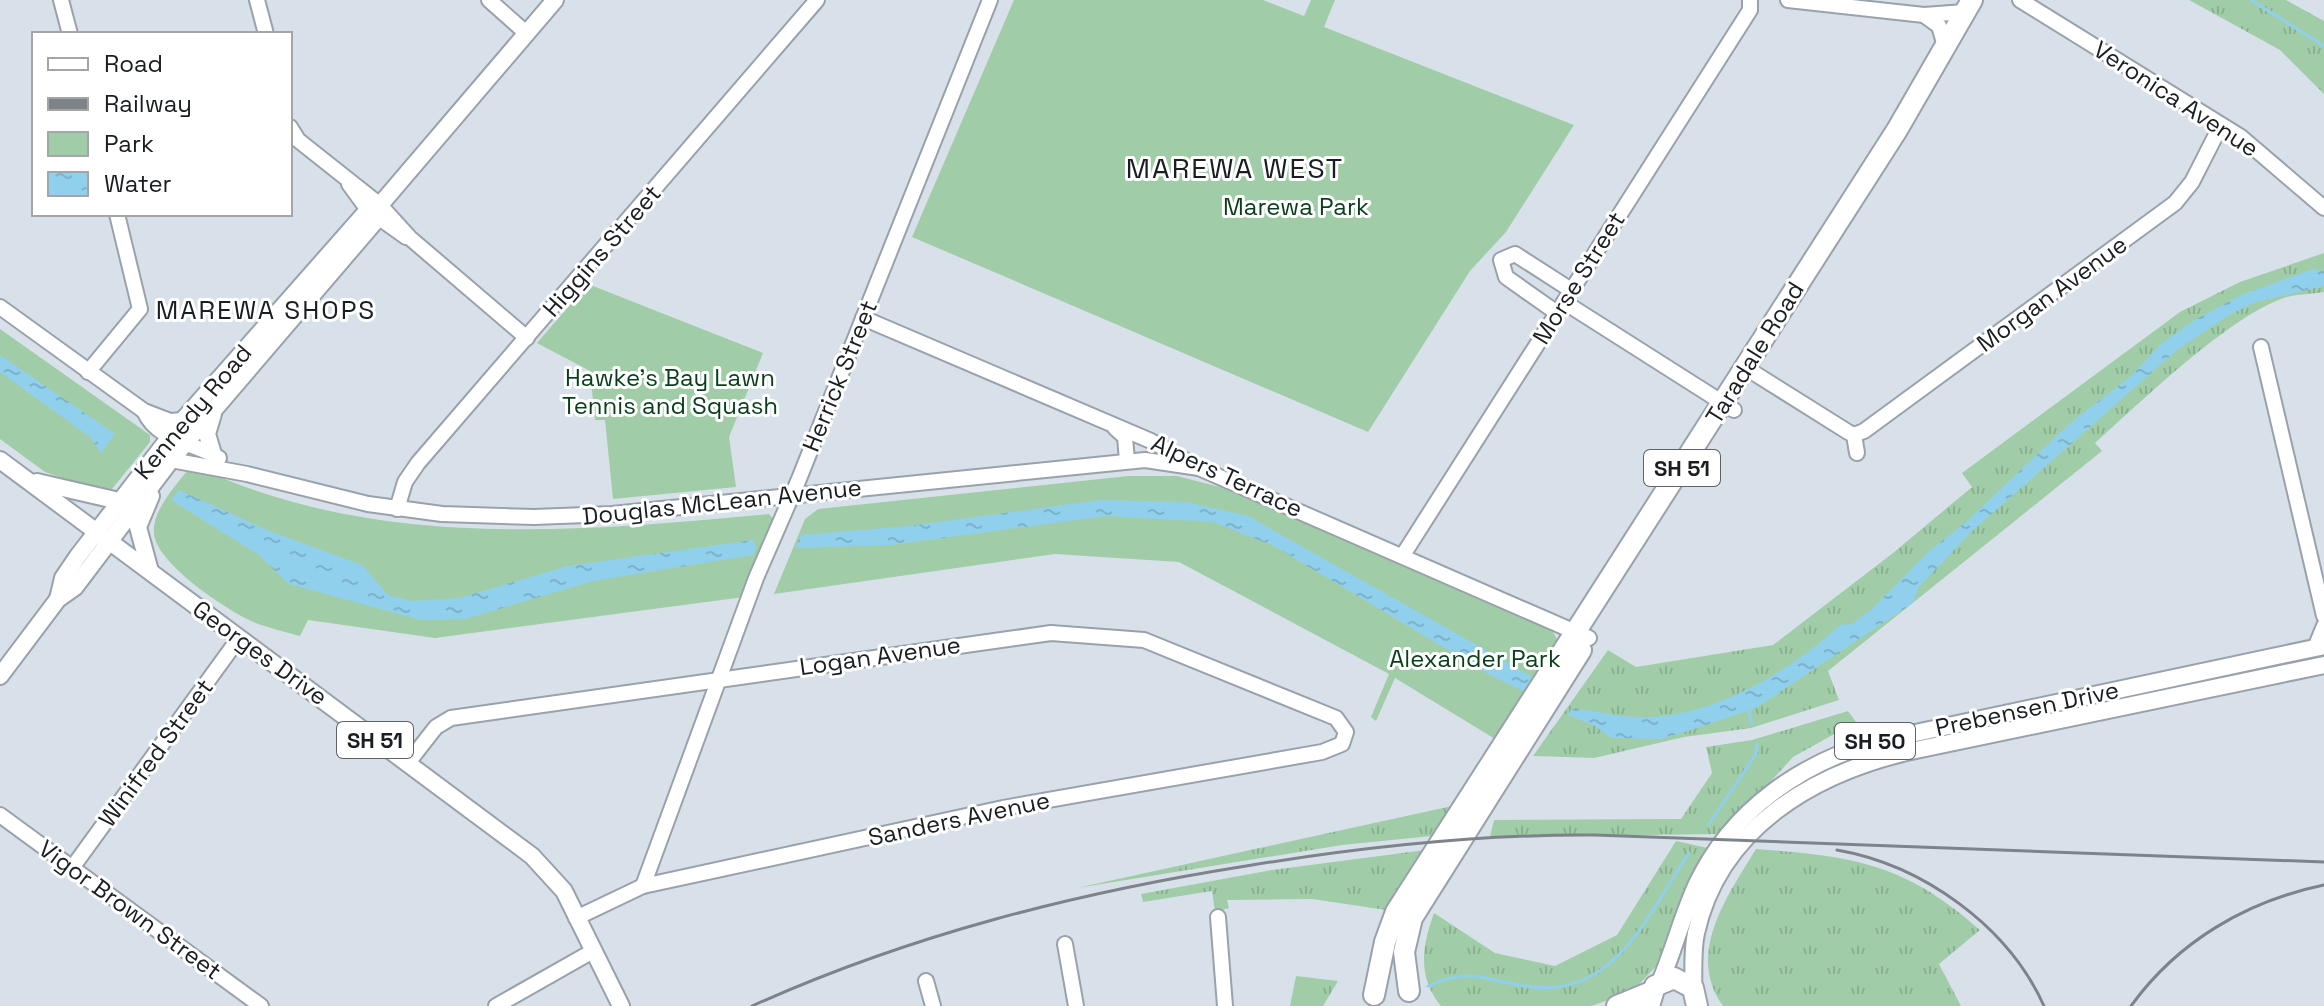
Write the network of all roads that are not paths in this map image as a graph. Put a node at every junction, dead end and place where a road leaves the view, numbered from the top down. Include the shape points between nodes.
1 (61, 0) edge
2 (257, 0) edge
3 (489, 0) edge
4 (555, 0) edge
5 (817, 0) edge
6 (990, 0) edge
7 (1750, 0) edge
8 (1788, 0) edge
9 (1987, 0) edge
10 (2020, 0) edge
11 (1968, 6) edge
12 (1924, 15) junction
13 (69, 32) edge
14 (265, 32) edge
15 (526, 33) junction
16 (1945, 46) junction
17 (2221, 125) junction
18 (292, 130) edge
19 (2324, 208) edge
20 (375, 211) junction
21 (117, 216) edge
22 (1564, 302) junction
23 (0, 307) edge
24 (863, 318) junction
25 (527, 338) junction
26 (2261, 347) dead end
27 (1751, 371) junction
28 (88, 372) junction
29 (218, 402) junction
30 (1729, 406) junction
31 (144, 411) junction
32 (183, 420) junction
33 (1115, 428) junction
34 (1854, 435) junction
35 (168, 438) junction
36 (186, 442) junction
37 (1857, 453) dead end
38 (213, 454) junction
39 (0, 460) edge
40 (171, 460) junction
41 (1127, 461) junction
42 (1199, 468) junction
43 (247, 474) junction
44 (159, 476) junction
45 (27, 480) junction
46 (791, 495) junction
47 (119, 501) junction
48 (397, 509) junction
49 (102, 536) junction
50 (1403, 555) junction
51 (150, 571) junction
52 (2324, 616) edge
53 (2324, 626) edge
54 (1584, 635) junction
55 (239, 638) junction
56 (2319, 647) edge
57 (2324, 665) edge
58 (0, 676) edge
59 (718, 680) junction
60 (1345, 739) joint
61 (407, 764) junction
62 (0, 815) edge
63 (72, 868) junction
64 (643, 886) junction
65 (1218, 917) dead end
66 (576, 918) junction
67 (1065, 944) dead end
68 (593, 951) junction
69 (926, 981) dead end
70 (1653, 993) edge
71 (1697, 1000) edge
72 (1415, 1001) edge
73 (1370, 1002) edge
74 (261, 1006) edge
75 (496, 1006) edge
76 (621, 1006) edge
77 (933, 1006) edge
78 (1076, 1006) edge
79 (1225, 1006) edge
80 (1617, 1006) edge

1 - 13 street
2 - 14 street
3 - 15 street
4 - 15 main road, Kennedy Road
5 - 25 street, Higgins Street
6 - 24 street, Herrick Street
7 - 22 street, Morse Street via 1750,10
8 - 12 street
9 - 27 highway, Taradale Road / SH 51 via 1906,138
10 - 17 street, Veronica Avenue
11 - 12 street
11 - 16 highway, Taradale Road / SH 51
12 - 16 street via 1939,26
15 - 20 main road, Kennedy Road
16 - 27 highway, Taradale Road / SH 51
17 - 19 street, Veronica Avenue
17 - 34 street, Morgan Avenue via 2175,203
18 - 20 street
20 - 25 street
20 - 29 main road, Kennedy Road
20 - 32 main road, Kennedy Road
21 - 28 street via 140,309
22 - 30 street
22 - 50 street, Morse Street
23 - 28 street
24 - 33 street, Alpers Terrace
24 - 46 street, Herrick Street
25 - 48 street, Higgins Street via 418,463
26 - 52 street
27 - 30 highway, Taradale Road / SH 51
27 - 34 street
28 - 31 street
29 - 36 main road, Kennedy Road
29 - 38 main road via 207,434
30 - 54 highway, Taradale Road / SH 51
31 - 32 street
31 - 35 street via 148,422
32 - 35 main road, Kennedy Road
33 - 41 street via 1125,437
33 - 42 street, Alpers Terrace
34 - 37 street
35 - 36 street, Douglas McLean Avenue
35 - 47 main road, Kennedy Road
36 - 38 street, Douglas McLean Avenue
36 - 40 main road, Kennedy Road
38 - 43 street, Douglas McLean Avenue
39 - 45 main road, Georges Drive / SH 51
40 - 43 street, Douglas McLean Avenue
40 - 44 main road, Kennedy Road
41 - 42 street, Douglas McLean Avenue via 1162,460
41 - 46 street, Douglas McLean Avenue
42 - 50 street, Alpers Terrace
43 - 48 street, Douglas McLean Avenue
44 - 49 main road, Kennedy Road
44 - 51 main road via 138,527
45 - 47 main road
45 - 49 main road, Georges Drive / SH 51
46 - 48 street, Douglas McLean Avenue via 562,517
46 - 59 street, Herrick Street
47 - 49 main road, Kennedy Road
49 - 51 main road, Georges Drive / SH 51
49 - 58 main road, Kennedy Road via 63,578 58,599
50 - 54 street, Alpers Terrace
51 - 55 main road, Georges Drive / SH 51
53 - 56 street
54 - 72 highway, Taradale Road / SH 51 via 1412,918 1404,952
54 - 73 highway, Taradale Road / SH 51 via 1396,912
55 - 61 main road, Georges Drive / SH 51
55 - 63 street, Winifred Street
56 - 70 main road, Prebensen Drive / SH 50 via 1878,741 1816,763 1777,787 1724,840 1697,883
57 - 71 main road, Prebensen Drive / SH 50 via 1911,751 1826,778 1761,822 1727,863 1696,933
59 - 60 street, Logan Avenue via 1051,633 1125,637 1160,645 1336,718
59 - 61 street, Logan Avenue via 451,718 436,727
59 - 64 street, Herrick Street
60 - 64 street, Sanders Avenue via 1322,752 1003,808
61 - 66 main road, Georges Drive / SH 51 via 538,862 564,891
62 - 63 street, Vigor Brown Street
63 - 74 street, Vigor Brown Street
64 - 66 street, Sanders Avenue
65 - 79 street
66 - 68 main road, Georges Drive / SH 51
67 - 78 street
68 - 75 street
68 - 76 main road, Georges Drive / SH 51
69 - 77 street
70 - 71 highway, SH 50 via 1674,978
70 - 80 highway
72 - 73 highway, SH 51 via 1391,986

